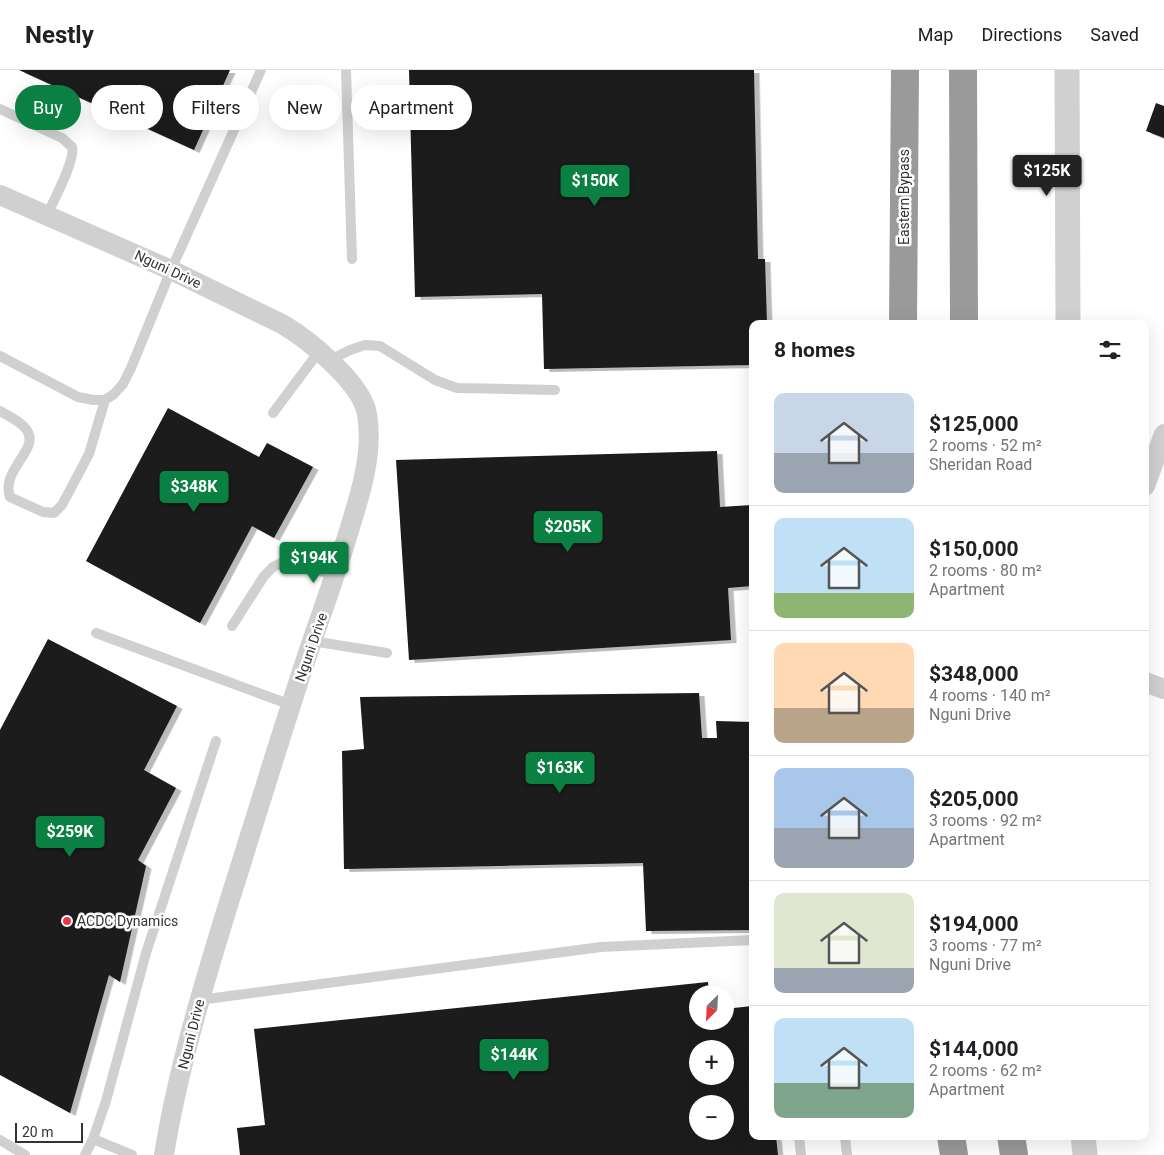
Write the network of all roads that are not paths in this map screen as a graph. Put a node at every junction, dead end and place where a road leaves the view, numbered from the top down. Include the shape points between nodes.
1 (262, 70) edge
2 (346, 70) edge
3 (904, 70) edge
4 (963, 70) edge
5 (1067, 70) edge
6 (0, 109) edge
7 (0, 195) edge
8 (47, 215) junction
9 (352, 259) dead end
10 (171, 270) junction
11 (903, 320) edge
12 (964, 320) edge
13 (1068, 320) edge
14 (325, 355) junction
15 (0, 356) edge
16 (555, 390) dead end
17 (105, 400) junction
18 (0, 411) edge
19 (273, 413) dead end
20 (1164, 434) edge
21 (1149, 475) edge
22 (336, 576) junction
23 (232, 626) dead end
24 (96, 633) dead end
25 (312, 641) junction
26 (387, 653) dead end
27 (1149, 683) edge
28 (1164, 689) edge
29 (291, 705) junction
30 (216, 741) dead end
31 (749, 940) edge
32 (199, 1000) junction
33 (93, 1139) junction
34 (0, 1140) edge
35 (799, 1140) edge
36 (845, 1140) edge
37 (952, 1140) edge
38 (1012, 1140) edge
39 (1084, 1140) edge
40 (25, 1155) edge
41 (85, 1155) edge
42 (132, 1155) edge
43 (164, 1155) edge
44 (801, 1155) edge
45 (847, 1155) edge
46 (954, 1155) edge
47 (1014, 1155) edge
48 (1086, 1155) edge

1 - 10 lane
2 - 9 lane
3 - 11 highway, Eastern Bypass
4 - 12 highway
5 - 13 street
6 - 8 lane via 62,138 72,146 70,163
7 - 8 street, Nguni Drive
8 - 10 street, Nguni Drive
10 - 14 street, Nguni Drive via 282,324
10 - 17 lane via 123,384
14 - 16 lane via 365,345 380,346 435,380 457,388
14 - 19 lane
14 - 22 street, Nguni Drive via 356,390 367,411 369,432 368,458 358,502
15 - 17 lane via 78,397
17 - 18 lane via 89,454 62,506 54,513 43,512 10,496 7,489 9,479 30,443 30,435 25,427
20 - 21 street
22 - 23 lane via 296,562 283,562 264,576
22 - 25 street, Nguni Drive
24 - 29 lane
25 - 26 lane
25 - 29 street, Nguni Drive
27 - 28 street
29 - 32 street, Nguni Drive
30 - 33 lane via 146,953
31 - 32 lane via 601,947
32 - 43 street, Nguni Drive
33 - 41 lane
33 - 42 lane
34 - 40 lane
35 - 44 lane
36 - 45 lane
37 - 46 highway
38 - 47 highway
39 - 48 street

